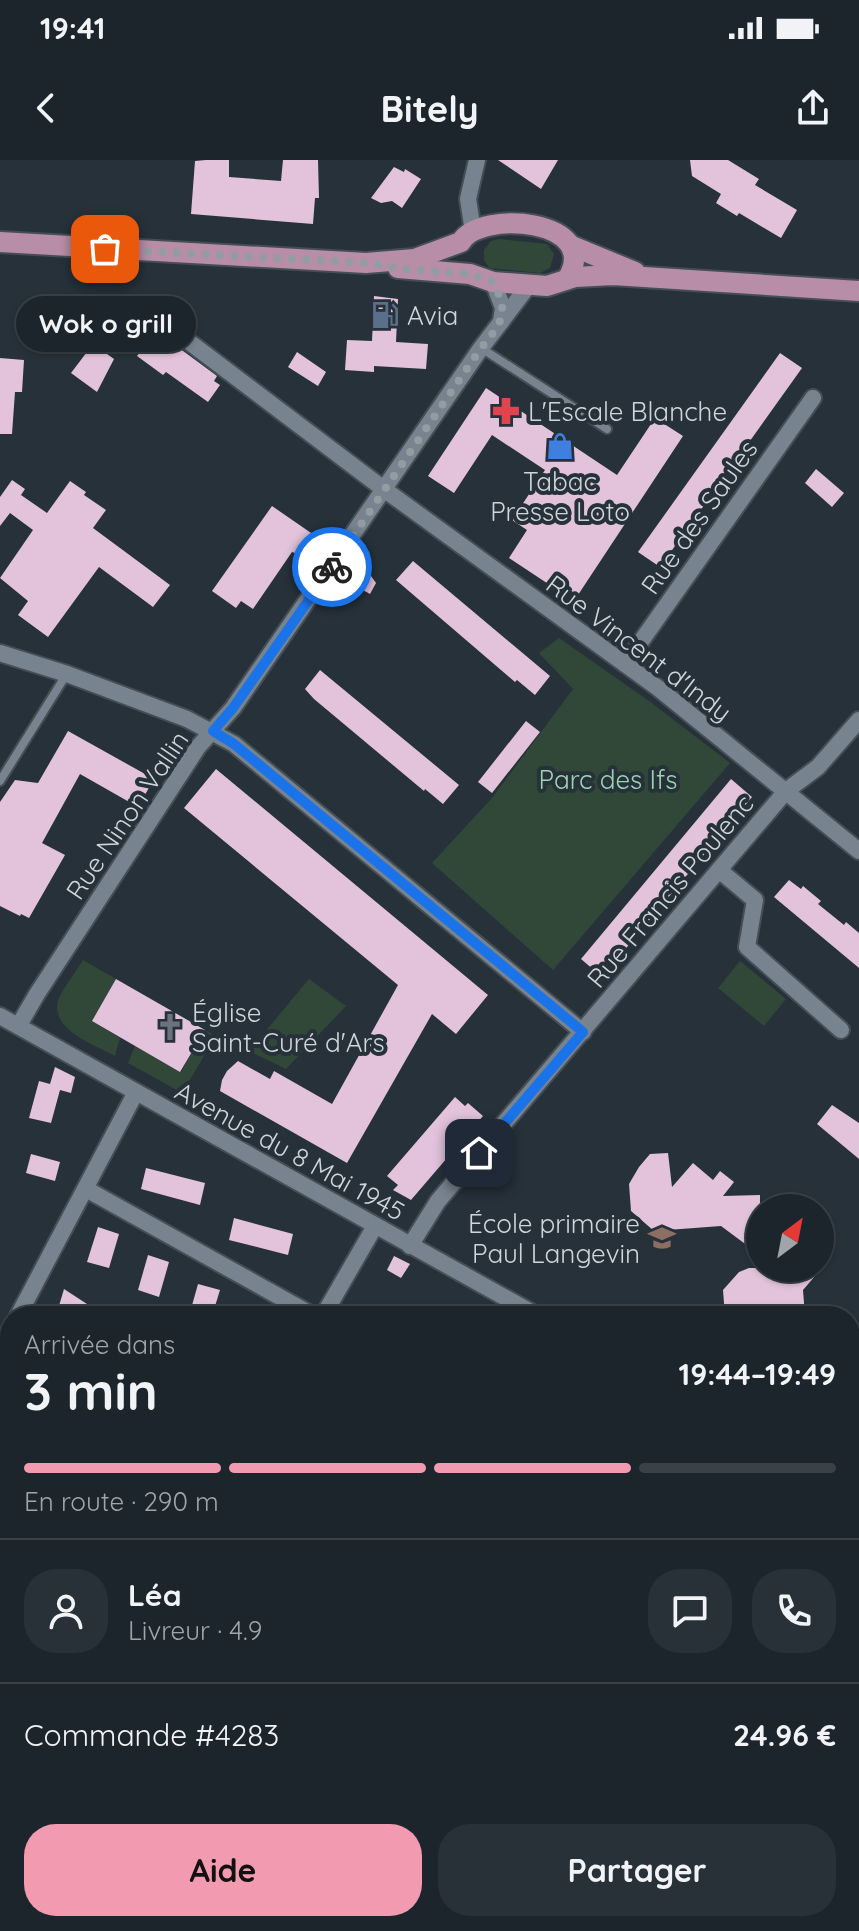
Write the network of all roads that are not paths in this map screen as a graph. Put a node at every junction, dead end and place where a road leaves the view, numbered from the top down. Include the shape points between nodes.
1 (477, 160) edge
2 (467, 236) junction
3 (0, 242) edge
4 (572, 246) junction
5 (366, 263) junction
6 (470, 274) junction
7 (645, 277) junction
8 (568, 278) junction
9 (493, 282) junction
10 (529, 285) junction
11 (859, 291) edge
12 (147, 310) dead end
13 (501, 322) junction
14 (481, 348) junction
15 (813, 398) dead end
16 (607, 429) dead end
17 (385, 490) junction
18 (0, 653) edge
19 (625, 664) junction
20 (67, 674) junction
21 (859, 720) edge
22 (213, 731) junction
23 (0, 781) edge
24 (786, 791) junction
25 (859, 851) edge
26 (719, 870) junction
27 (0, 1016) edge
28 (19, 1025) junction
29 (841, 1030) dead end
30 (583, 1032) junction
31 (136, 1092) junction
32 (86, 1189) junction
33 (375, 1226) junction
34 (410, 1246) junction
35 (23, 1306) edge
36 (296, 1306) edge
37 (329, 1306) edge
38 (520, 1306) edge

1 - 2 street
2 - 4 main road via 493,225 549,229
2 - 5 main road via 415,259
2 - 6 main road via 460,256
3 - 5 main road
4 - 7 main road
4 - 8 main road via 574,268
5 - 6 main road
6 - 9 main road
7 - 8 main road
7 - 11 main road
8 - 10 main road via 547,286
9 - 10 main road
9 - 13 street via 503,308
10 - 13 street, Rue Ninon Vallin
12 - 17 street, Rue Vincent d'Indy
13 - 14 street, Rue Ninon Vallin
14 - 16 lane
14 - 17 street, Rue Ninon Vallin
15 - 19 street, Rue des Saules
17 - 19 street, Rue Vincent d'Indy
17 - 22 street, Rue Ninon Vallin
18 - 20 street
19 - 24 street, Rue Vincent d'Indy
20 - 22 street
20 - 23 lane
21 - 24 street, Rue Francis Poulenc via 818,767
22 - 28 street, Rue Ninon Vallin
22 - 30 street
24 - 25 street, Rue Vincent d'Indy
24 - 26 street, Rue Francis Poulenc
26 - 29 street via 755,900 747,947
26 - 30 street, Rue Francis Poulenc
27 - 28 street, Avenue du 8 Mai 1945
28 - 31 street, Avenue du 8 Mai 1945
30 - 34 street, Rue Francis Poulenc via 438,1201
31 - 32 street
31 - 33 street, Avenue du 8 Mai 1945
32 - 35 street
32 - 36 street
33 - 34 street, Avenue du 8 Mai 1945
33 - 37 street
34 - 38 street, Avenue du 8 Mai 1945

